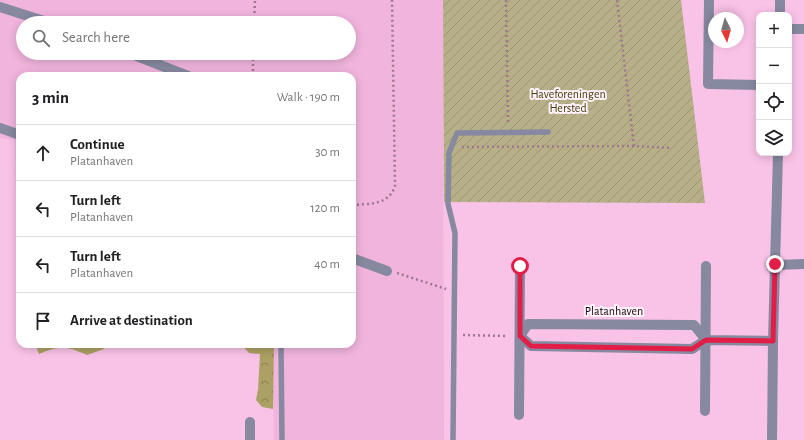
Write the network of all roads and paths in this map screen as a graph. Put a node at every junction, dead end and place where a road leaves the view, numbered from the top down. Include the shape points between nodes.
1 (255, 0) edge
2 (392, 0) edge
3 (506, 0) edge
4 (617, 0) edge
5 (709, 0) edge
6 (780, 0) edge
7 (0, 6) edge
8 (780, 12) edge
9 (29, 16) edge
10 (254, 16) edge
11 (792, 29) edge
12 (804, 29) edge
13 (147, 60) edge
14 (253, 60) edge
15 (178, 72) edge
16 (253, 72) edge
17 (756, 85) edge
18 (0, 128) edge
19 (508, 132) junction
20 (548, 132) dead end
21 (16, 133) edge
22 (634, 146) junction
23 (451, 147) junction
24 (672, 148) dead end
25 (778, 156) edge
26 (356, 206) edge
27 (356, 259) edge
28 (775, 264) junction
29 (804, 264) edge
30 (520, 266) dead end
31 (706, 266) dead end
32 (387, 271) joint
33 (454, 291) junction
34 (455, 335) junction
35 (520, 336) junction
36 (706, 340) junction
37 (773, 341) junction
38 (281, 348) edge
39 (705, 412) dead end
40 (519, 415) dead end
41 (250, 422) dead end
42 (250, 440) edge
43 (282, 440) edge
44 (454, 440) edge
45 (772, 440) edge

1 - 10 path
2 - 26 path via 393,192 385,200
3 - 19 path
4 - 22 path
5 - 17 street via 708,84
6 - 8 street
7 - 9 street
11 - 12 street
13 - 15 street
14 - 16 path
18 - 21 street
19 - 20 lane
19 - 23 lane via 457,133
22 - 23 path
22 - 24 path
23 - 33 lane via 448,204 454,233
25 - 28 street
27 - 32 street
28 - 29 street
28 - 37 street
30 - 35 street
31 - 36 street
32 - 33 path
33 - 34 lane
34 - 35 path
34 - 44 lane
35 - 36 street via 531,346 692,349
35 - 36 street, Platanhaven via 528,324 694,325
35 - 40 street
36 - 37 street
36 - 39 street
37 - 45 street
38 - 43 lane
41 - 42 street

